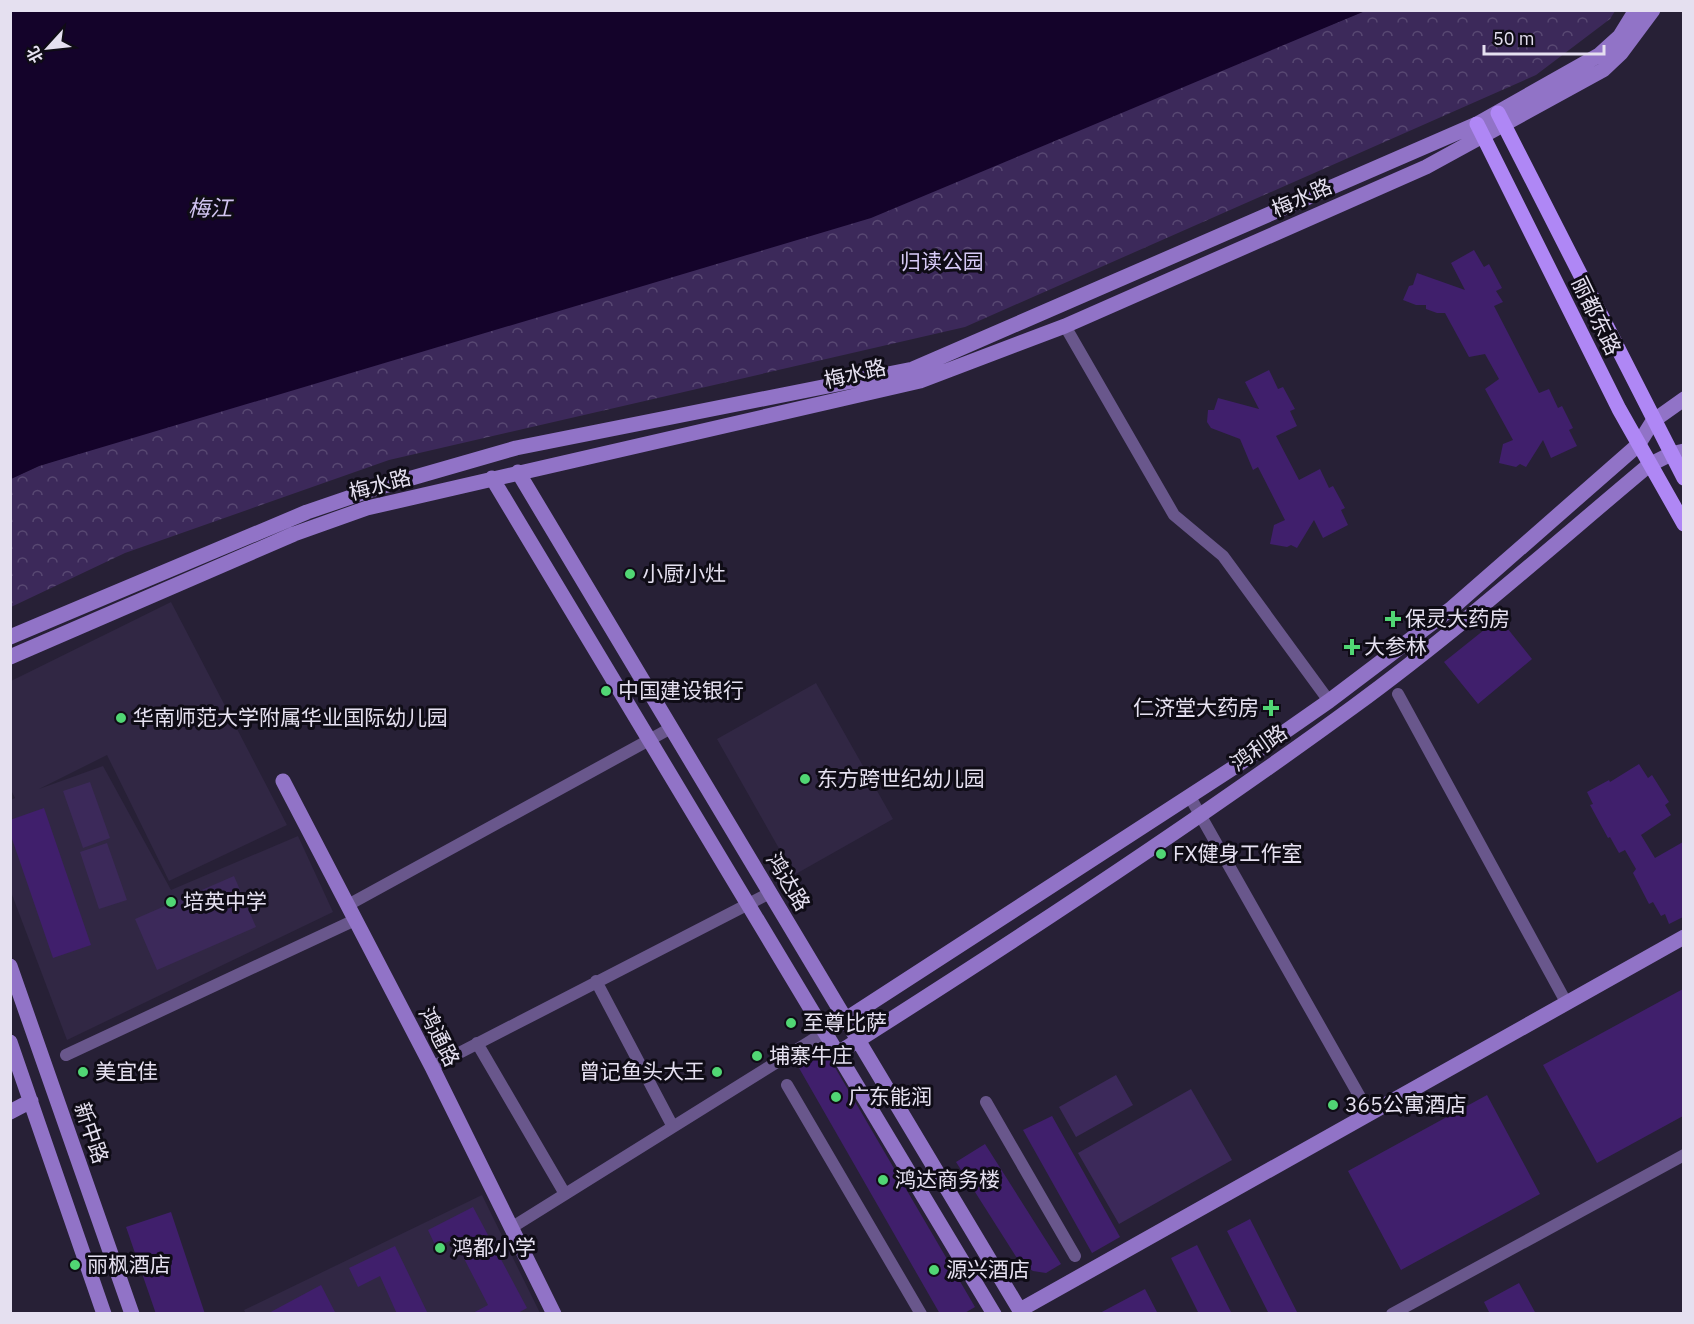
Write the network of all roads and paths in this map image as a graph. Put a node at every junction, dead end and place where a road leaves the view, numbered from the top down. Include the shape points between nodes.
1 (1636, 10) edge
2 (1653, 10) edge
3 (1501, 119) junction
4 (1480, 130) junction
5 (1065, 326) junction
6 (1683, 399) edge
7 (1653, 422) junction
8 (1638, 445) junction
9 (1677, 452) edge
10 (1649, 465) junction
11 (518, 472) junction
12 (492, 478) junction
13 (1683, 478) edge
14 (1683, 524) edge
15 (10, 636) edge
16 (10, 657) edge
17 (1398, 694) dead end
18 (1329, 701) junction
19 (670, 728) junction
20 (650, 739) junction
21 (283, 782) dead end
22 (1190, 796) junction
23 (1200, 814) junction
24 (770, 894) junction
25 (348, 904) junction
26 (749, 904) junction
27 (355, 920) junction
28 (1683, 937) edge
29 (10, 966) edge
30 (596, 981) junction
31 (1566, 1002) junction
32 (846, 1019) junction
33 (825, 1032) junction
34 (858, 1040) junction
35 (10, 1042) edge
36 (477, 1043) junction
37 (838, 1053) junction
38 (66, 1055) dead end
39 (432, 1067) junction
40 (787, 1085) dead end
41 (31, 1101) junction
42 (986, 1102) dead end
43 (10, 1112) edge
44 (1369, 1113) junction
45 (673, 1126) junction
46 (1683, 1155) edge
47 (565, 1194) junction
48 (511, 1228) junction
49 (1075, 1256) dead end
50 (1019, 1312) edge
51 (104, 1314) edge
52 (132, 1314) edge
53 (554, 1314) edge
54 (921, 1314) edge
55 (994, 1314) edge
56 (1392, 1314) edge

1 - 3 street, 梅水路 via 1620,36 1599,55
2 - 3 street, 梅水路 via 1603,70
3 - 4 street, 梅水路
3 - 7 main road, 丽都东路
4 - 5 street, 梅水路 via 1426,167
4 - 8 main road, 丽都东路
4 - 15 street, 梅水路 via 913,369 516,448 377,488 246,537
5 - 11 street, 梅水路 via 920,381
5 - 18 street via 1174,515 1223,556
6 - 7 street, 鸿利路
7 - 8 street, 鸿利路
7 - 9 main road, 丽都东路
8 - 10 main road, 丽都东路
8 - 18 street, 鸿利路 via 1452,608
9 - 10 street, 鸿利路
9 - 13 main road, 丽都东路
10 - 14 main road, 丽都东路
10 - 23 street, 鸿利路 via 1451,631 1353,707
11 - 12 street, 梅水路
11 - 19 street, 鸿达路
12 - 16 street, 梅水路 via 367,508 294,534
12 - 20 street
17 - 31 street
18 - 22 street, 鸿利路
19 - 20 street
19 - 24 street, 鸿达路
20 - 25 street
20 - 26 street
21 - 25 street, 鸿通路
22 - 23 street
22 - 32 street, 鸿利路
23 - 34 street, 鸿利路
23 - 44 street
24 - 26 street
24 - 32 street, 鸿达路
25 - 27 street, 鸿通路
26 - 30 street
26 - 33 street
27 - 38 street
27 - 39 street, 鸿通路
28 - 31 street
29 - 52 street, 新中路
30 - 36 street
30 - 45 street
31 - 44 street
32 - 33 street
32 - 34 street, 鸿达路
33 - 37 street
33 - 45 street
34 - 37 street, 鸿利路
34 - 50 street, 鸿达路
35 - 41 street
36 - 39 street
36 - 47 street
37 - 55 street
39 - 48 street, 鸿通路
40 - 54 street
41 - 43 street
41 - 51 street
42 - 49 street
44 - 50 street
45 - 47 street
46 - 56 street
47 - 48 street
48 - 53 street, 鸿通路

